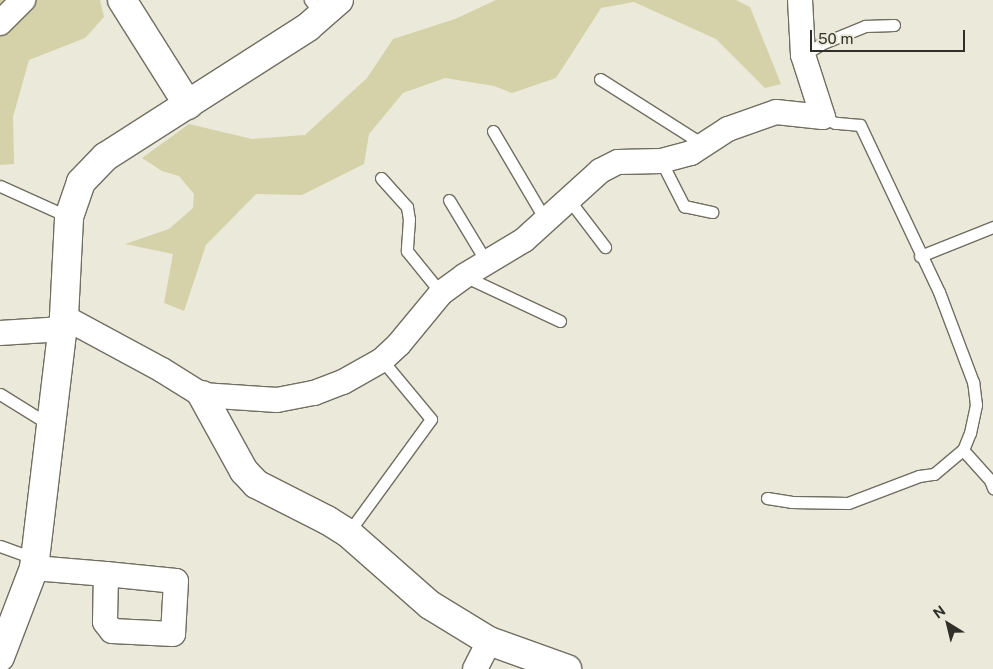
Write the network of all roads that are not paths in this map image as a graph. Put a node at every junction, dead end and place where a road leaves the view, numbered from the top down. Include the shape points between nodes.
1 (23, 0) edge
2 (122, 0) edge
3 (800, 0) edge
4 (323, 5) edge
5 (0, 23) edge
6 (894, 25) dead end
7 (803, 55) junction
8 (600, 79) dead end
9 (188, 104) junction
10 (823, 116) junction
11 (493, 130) dead end
12 (704, 145) junction
13 (661, 161) junction
14 (381, 178) dead end
15 (0, 186) edge
16 (449, 200) dead end
17 (570, 201) junction
18 (712, 212) dead end
19 (69, 217) junction
20 (546, 221) junction
21 (993, 228) edge
22 (605, 247) dead end
23 (920, 256) junction
24 (487, 263) junction
25 (464, 276) junction
26 (441, 293) junction
27 (560, 321) dead end
28 (64, 323) junction
29 (0, 333) edge
30 (382, 360) junction
31 (0, 394) edge
32 (202, 395) junction
33 (50, 425) junction
34 (963, 450) junction
35 (993, 488) edge
36 (767, 498) dead end
37 (348, 533) junction
38 (0, 546) edge
39 (34, 564) junction
40 (106, 574) dead end
41 (489, 641) junction
42 (1, 653) edge
43 (474, 669) edge
44 (567, 669) edge

1 - 5 street
2 - 9 street
3 - 7 street
4 - 9 street via 308,26
6 - 7 lane via 865,26
7 - 10 street
8 - 12 lane
9 - 19 street via 105,158 81,182
10 - 12 street via 776,112 728,129
10 - 23 lane via 835,123 860,126
11 - 20 lane
12 - 13 street via 691,153
13 - 17 street via 618,162 600,171
13 - 18 lane via 684,206
14 - 26 lane via 406,207 409,219 407,251
15 - 19 lane
16 - 24 lane
17 - 20 street
17 - 22 lane
19 - 28 street
20 - 24 street via 524,240
21 - 23 lane
23 - 34 lane via 938,292 973,382 976,405
24 - 25 street
25 - 26 street
25 - 27 lane
26 - 30 street
28 - 29 street
28 - 32 street via 162,370
28 - 33 street
30 - 32 street via 343,382 277,400
30 - 37 lane via 431,418
31 - 33 lane
32 - 37 street via 244,471 256,484
33 - 39 street
34 - 35 lane via 990,480
34 - 36 lane via 934,474 920,476 848,504
37 - 41 street via 430,605
38 - 39 lane
39 - 40 street
39 - 42 street
41 - 43 street
41 - 44 street

